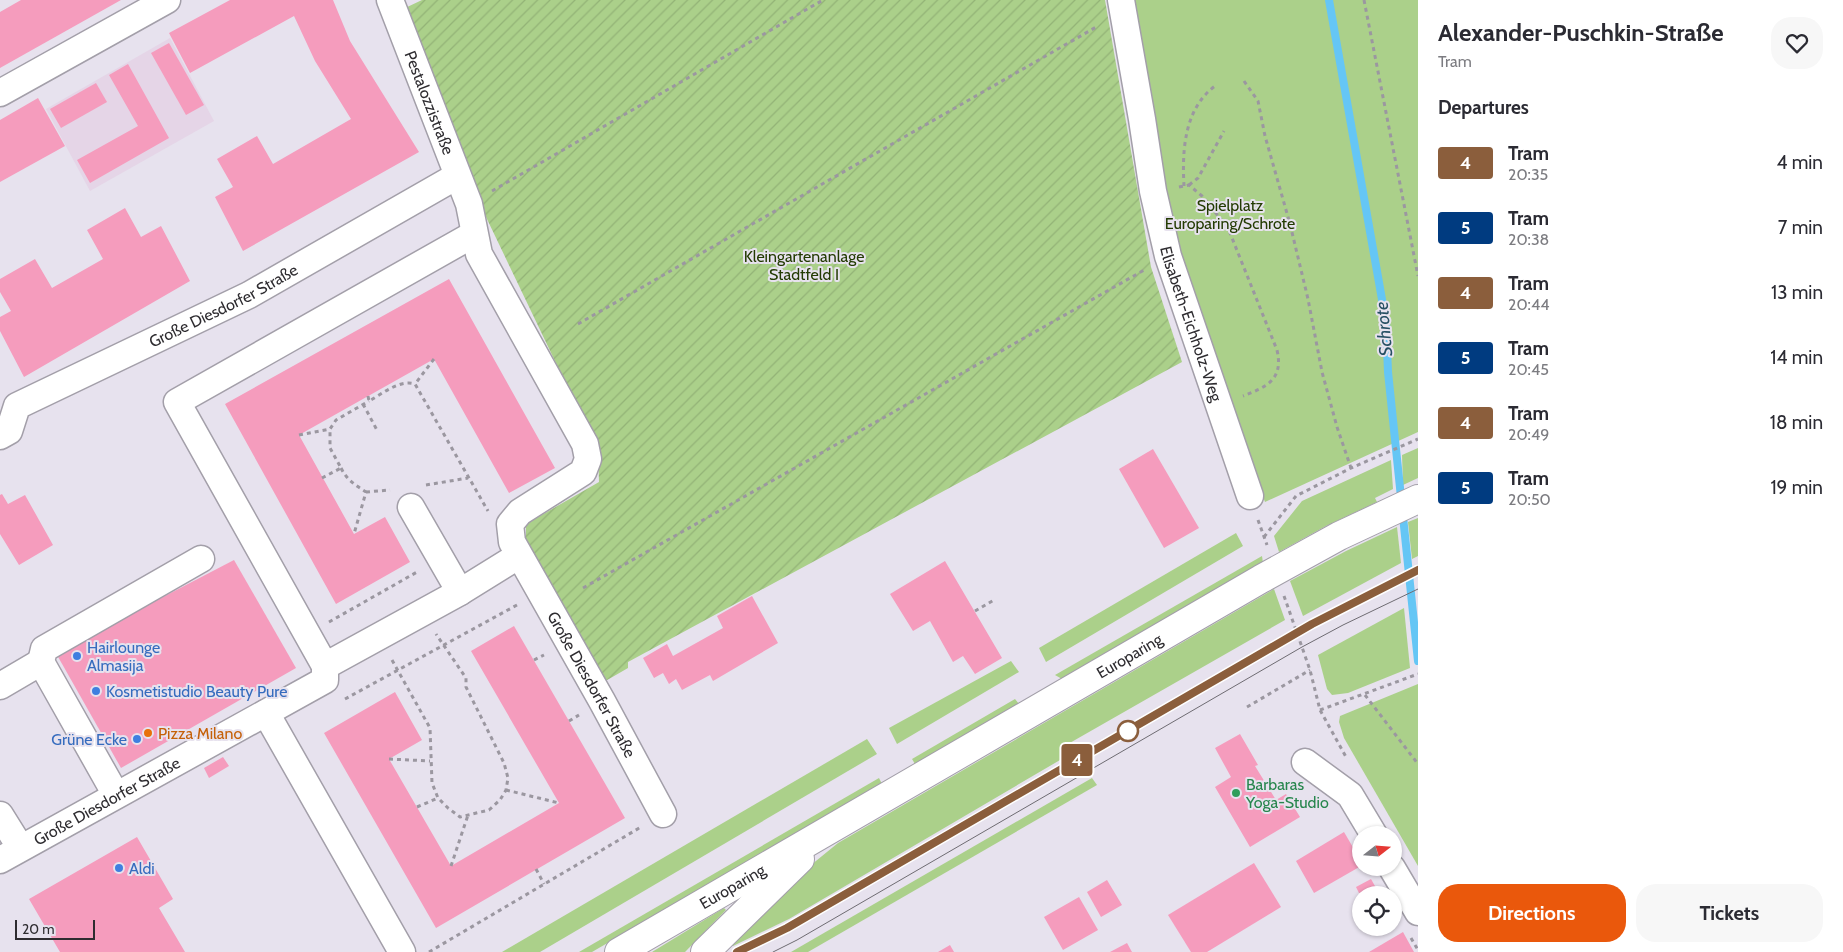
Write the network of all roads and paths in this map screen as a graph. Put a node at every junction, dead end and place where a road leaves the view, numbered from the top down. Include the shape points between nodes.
1 (167, 0) edge
2 (390, 0) edge
3 (823, 0) edge
4 (1364, 0) edge
5 (1122, 6) edge
6 (1244, 80) dead end
7 (1216, 86) dead end
8 (0, 93) edge
9 (1224, 131) dead end
10 (457, 176) junction
11 (1189, 185) junction
12 (1184, 186) junction
13 (1153, 191) junction
14 (469, 204) junction
15 (474, 234) junction
16 (1168, 256) junction
17 (1418, 276) edge
18 (578, 324) dead end
19 (434, 359) dead end
20 (415, 384) junction
21 (368, 396) dead end
22 (369, 400) junction
23 (363, 404) junction
24 (1219, 405) junction
25 (330, 429) junction
26 (378, 432) dead end
27 (298, 435) dead end
28 (0, 436) edge
29 (1418, 439) edge
30 (341, 468) junction
31 (1351, 468) junction
32 (322, 478) dead end
33 (1250, 496) joint
34 (1418, 499) edge
35 (411, 507) dead end
36 (510, 524) junction
37 (354, 534) dead end
38 (1264, 537) junction
39 (1269, 551) dead end
40 (518, 556) junction
41 (200, 559) dead end
42 (424, 568) dead end
43 (583, 588) dead end
44 (1283, 591) dead end
45 (460, 592) junction
46 (539, 592) junction
47 (994, 600) dead end
48 (975, 611) dead end
49 (423, 612) junction
50 (307, 634) junction
51 (378, 637) junction
52 (443, 646) junction
53 (41, 662) junction
54 (325, 666) junction
55 (397, 670) junction
56 (1310, 670) junction
57 (1418, 674) edge
58 (0, 686) edge
59 (1365, 695) junction
60 (338, 703) dead end
61 (1247, 707) dead end
62 (1320, 710) junction
63 (266, 713) junction
64 (389, 759) dead end
65 (430, 761) junction
66 (1305, 762) dead end
67 (1418, 764) edge
68 (1350, 765) dead end
69 (506, 790) junction
70 (116, 795) junction
71 (438, 798) junction
72 (559, 804) dead end
73 (417, 807) dead end
74 (663, 814) joint
75 (0, 815) edge
76 (468, 815) junction
77 (845, 821) junction
78 (1369, 826) edge
79 (10, 854) edge
80 (451, 866) dead end
81 (536, 869) dead end
82 (1397, 876) edge
83 (544, 884) junction
84 (1418, 912) edge
85 (402, 952) edge
86 (428, 952) edge
87 (619, 952) edge
88 (705, 952) edge

1 - 8 street
2 - 10 street, Pestalozzistraße
3 - 14 path
4 - 17 path
5 - 13 street, Elisabeth-Eichholz-Weg
5 - 18 path
6 - 31 path via 1258,101 1308,299 1322,372
7 - 12 path via 1206,93 1193,112 1183,162
9 - 11 path via 1201,174
10 - 14 street, Pestalozzistraße
10 - 28 street, Große Diesdorfer Straße via 249,295 17,406 8,431
11 - 12 path
11 - 24 path via 1228,228 1256,295 1279,363 1275,376 1267,385
12 - 13 path
13 - 16 street, Elisabeth-Eichholz-Weg
14 - 15 street
15 - 36 street via 479,254 584,444 588,459 583,472 520,512
15 - 50 street via 177,402
16 - 24 street, Elisabeth-Eichholz-Weg
16 - 43 path
19 - 20 path
20 - 22 path via 402,383
20 - 36 path via 489,514
21 - 22 path
22 - 23 path
23 - 25 path via 336,420
23 - 26 path
24 - 33 street, Elisabeth-Eichholz-Weg
25 - 27 path
25 - 30 path via 330,448
29 - 31 path
30 - 32 path
30 - 37 path via 344,476 366,492
31 - 38 path via 1296,496
33 - 38 path
34 - 77 main road, Europaring via 1339,536 1261,579
35 - 45 street
36 - 40 street, Große Diesdorfer Straße
38 - 39 path
40 - 45 street
40 - 46 street, Große Diesdorfer Straße
41 - 53 street via 44,649
42 - 50 path
44 - 56 path
45 - 49 street
46 - 52 path
46 - 74 street, Große Diesdorfer Straße
47 - 48 path
49 - 51 street
49 - 52 path
50 - 54 street
51 - 54 street
51 - 55 path
52 - 55 path
52 - 69 path via 466,678 466,687 504,763 508,778
53 - 58 street
53 - 70 street
54 - 63 street, Große Diesdorfer Straße via 325,680
55 - 60 path
55 - 65 path via 430,728
56 - 61 path
56 - 62 path
57 - 59 path
59 - 62 path
59 - 67 path
62 - 68 path
63 - 70 street, Große Diesdorfer Straße
63 - 85 street
64 - 65 path
65 - 71 path via 432,783
66 - 78 street via 1350,795
69 - 72 path
69 - 76 path via 489,810
70 - 79 street, Große Diesdorfer Straße
71 - 73 path
71 - 76 path via 460,816
74 - 83 path
75 - 79 street
76 - 80 path
77 - 87 main road, Europaring
77 - 88 main road, Europaring via 798,861
81 - 83 path
82 - 84 street
83 - 86 path

